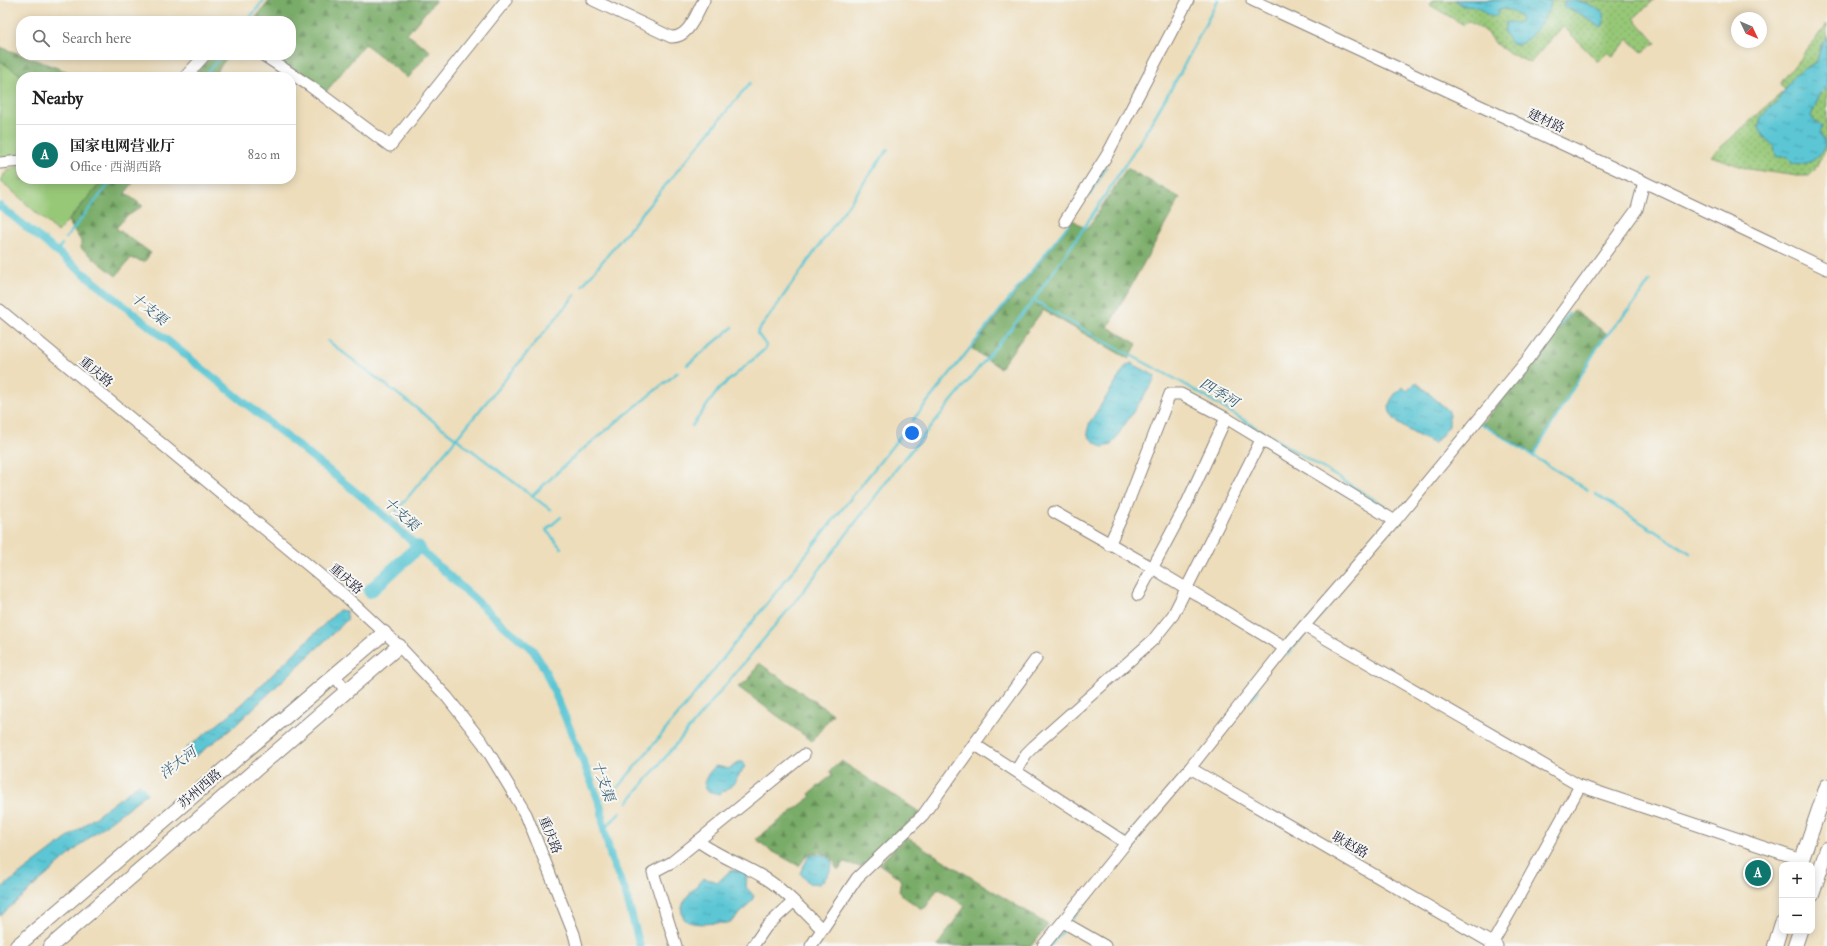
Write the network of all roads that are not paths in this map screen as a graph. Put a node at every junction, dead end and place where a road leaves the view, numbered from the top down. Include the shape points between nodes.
1 (506, 0) edge
2 (593, 0) edge
3 (704, 0) edge
4 (1188, 0) edge
5 (1252, 0) edge
6 (200, 60) edge
7 (271, 60) edge
8 (189, 72) edge
9 (289, 72) edge
10 (296, 77) edge
11 (16, 161) edge
12 (0, 163) edge
13 (1644, 182) junction
14 (1065, 221) dead end
15 (1827, 269) edge
16 (0, 310) edge
17 (1226, 418) junction
18 (1261, 440) junction
19 (1054, 512) dead end
20 (1395, 521) junction
21 (1109, 545) junction
22 (1151, 567) junction
23 (1186, 588) junction
24 (1138, 595) dead end
25 (1304, 626) junction
26 (384, 632) junction
27 (399, 646) junction
28 (1285, 648) junction
29 (1036, 659) dead end
30 (334, 675) junction
31 (346, 691) junction
32 (974, 744) junction
33 (804, 755) dead end
34 (1190, 768) junction
35 (1016, 771) junction
36 (1580, 786) junction
37 (1827, 786) edge
38 (698, 841) junction
39 (1126, 843) junction
40 (1827, 850) edge
41 (1801, 862) edge
42 (1815, 886) edge
43 (793, 902) junction
44 (1063, 922) junction
45 (822, 929) junction
46 (1779, 933) edge
47 (1799, 934) edge
48 (19, 945) edge
49 (1493, 945) edge
50 (51, 946) edge
51 (577, 946) edge
52 (676, 946) edge
53 (753, 946) edge
54 (811, 946) edge
55 (1043, 946) edge
56 (1105, 946) edge
57 (1775, 946) edge
58 (1795, 946) edge

1 - 10 street via 390,146
2 - 3 street via 672,37 679,37 685,33
4 - 14 street via 1107,155
5 - 13 street, 建材路
6 - 8 street
7 - 9 street
11 - 12 street
13 - 15 street, 建材路
13 - 20 street via 1636,209 1532,353
16 - 26 street, 重庆路 via 343,594
17 - 18 street
17 - 21 street via 1181,394 1170,394
17 - 22 street via 1186,505
18 - 20 street
18 - 23 street
19 - 21 street
20 - 25 street
21 - 22 street
22 - 23 street
22 - 24 street
23 - 28 street
23 - 35 street via 1174,615 1153,640 1034,746
25 - 28 street
25 - 36 street
26 - 27 street, 重庆路
26 - 30 main road, 苏州西路
27 - 31 main road, 苏州西路
27 - 51 street, 重庆路 via 447,697 483,744 526,814
28 - 34 street
29 - 32 street
30 - 31 street
30 - 48 main road, 苏州西路
31 - 50 main road, 苏州西路
32 - 35 street
32 - 45 street via 923,815 857,878
33 - 38 street
34 - 39 street
34 - 49 street, 耿赵路
35 - 39 street
36 - 41 street
36 - 49 street
37 - 41 main road
38 - 43 street via 768,880
38 - 52 street via 672,862 653,872
39 - 44 street
40 - 42 main road
43 - 45 street
43 - 53 street via 766,927
44 - 55 street
44 - 56 street
45 - 54 street
46 - 57 main road
47 - 58 main road

